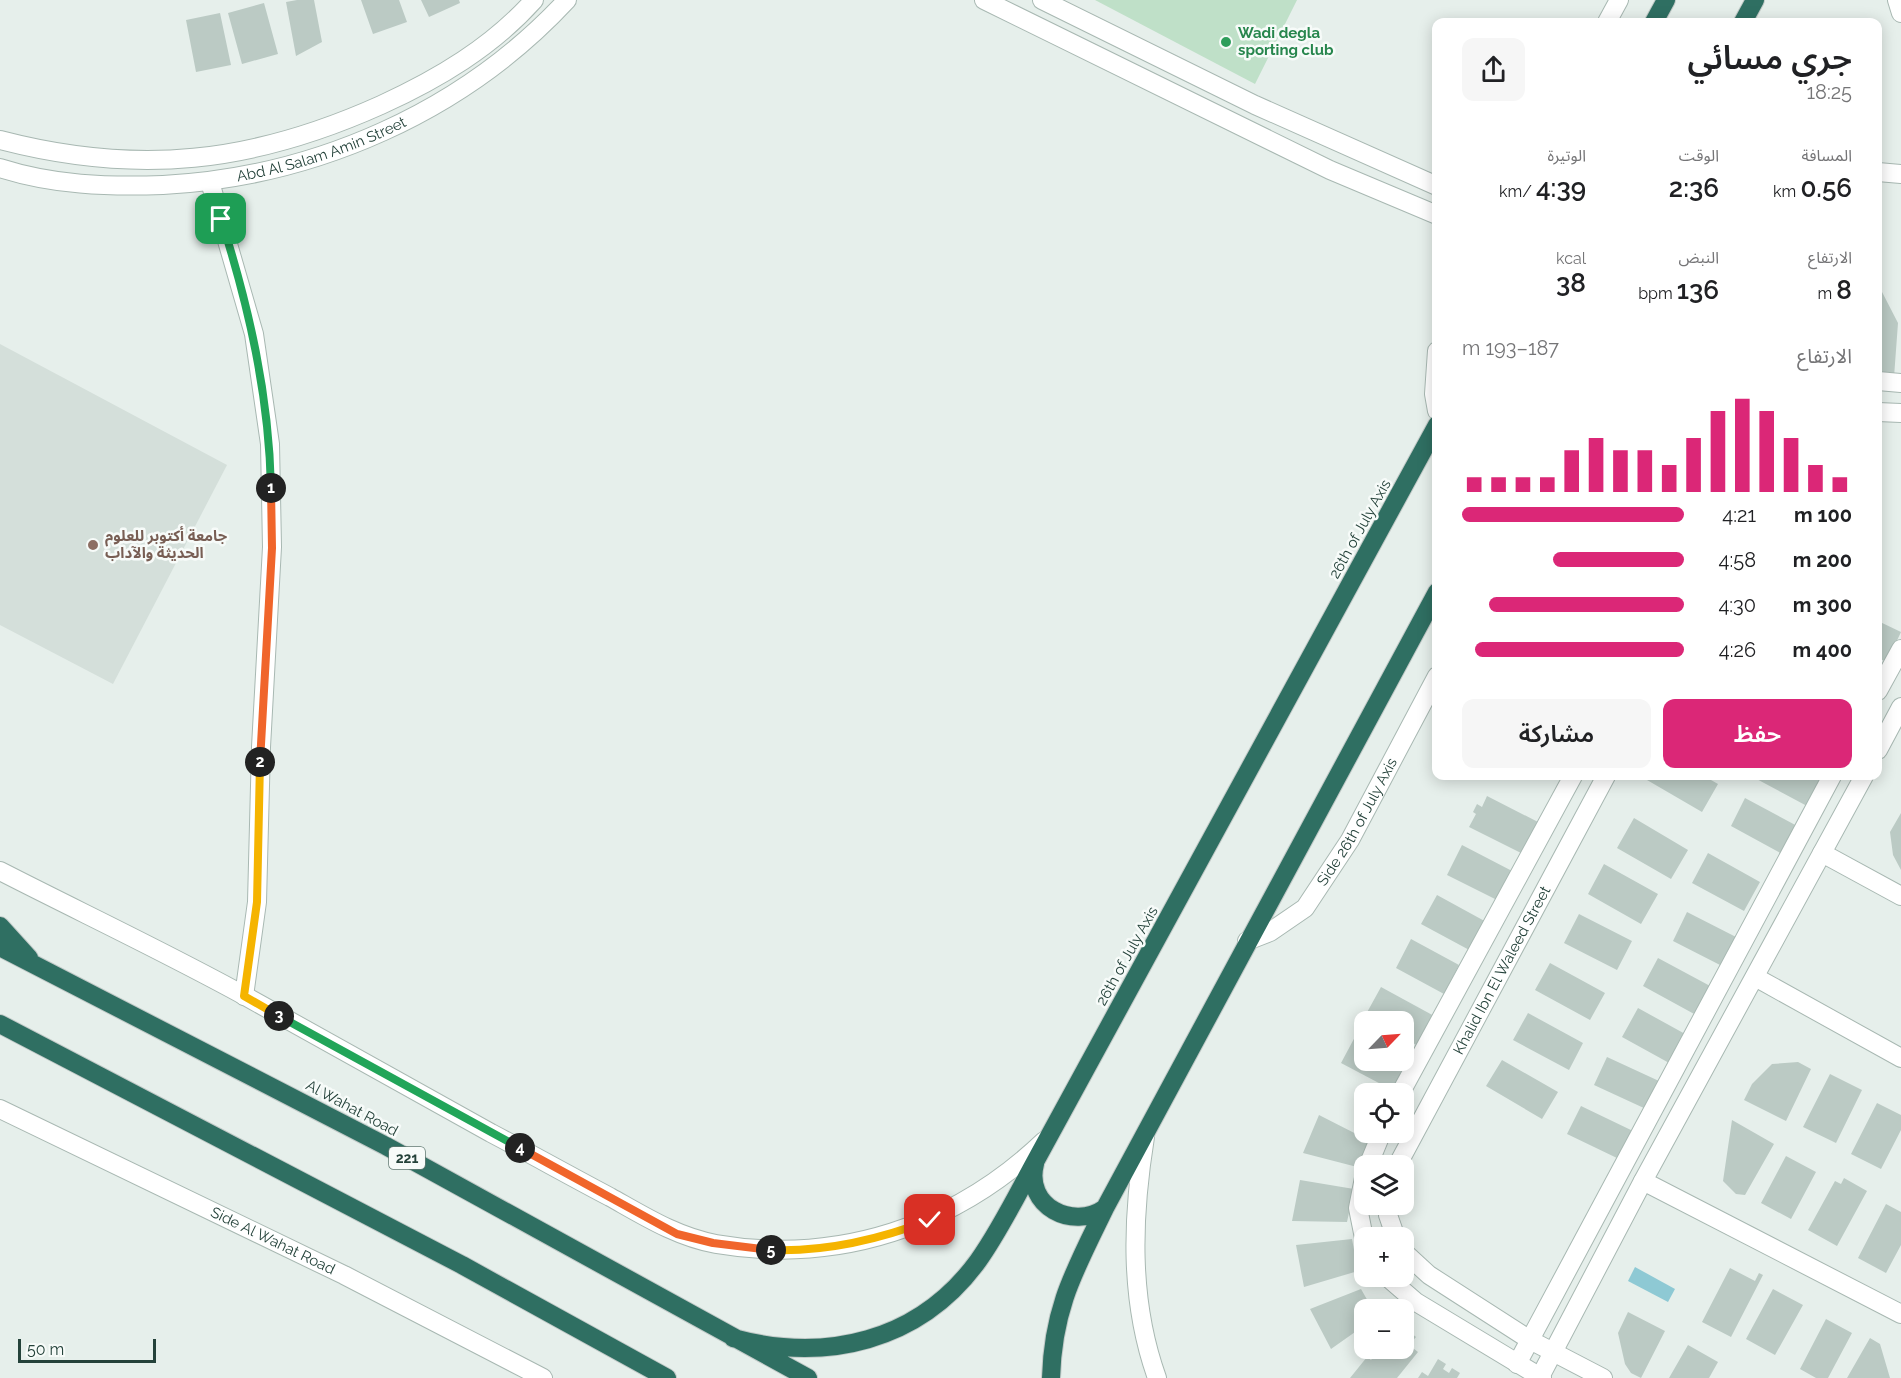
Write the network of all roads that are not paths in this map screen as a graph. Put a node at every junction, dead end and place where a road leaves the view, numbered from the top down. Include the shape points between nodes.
1 (534, 0) edge
2 (567, 0) edge
3 (984, 0) edge
4 (1042, 0) edge
5 (1619, 0) edge
6 (1666, 0) edge
7 (1755, 0) edge
8 (1897, 0) edge
9 (1901, 12) edge
10 (1609, 18) edge
11 (1656, 18) edge
12 (1745, 18) edge
13 (0, 140) edge
14 (1346, 146) junction
15 (0, 168) edge
16 (1330, 170) junction
17 (1882, 172) edge
18 (1901, 174) edge
19 (210, 182) junction
20 (1432, 184) edge
21 (1432, 213) edge
22 (1882, 381) edge
23 (1901, 383) edge
24 (1882, 411) edge
25 (1901, 413) edge
26 (1432, 434) edge
27 (1432, 601) edge
28 (1901, 648) edge
29 (1882, 684) edge
30 (1432, 685) edge
31 (1901, 707) edge
32 (1882, 743) edge
33 (1570, 780) edge
34 (1830, 780) edge
35 (1862, 780) edge
36 (1602, 783) edge
37 (1822, 854) junction
38 (0, 871) edge
39 (1901, 896) edge
40 (0, 926) edge
41 (1248, 941) junction
42 (0, 948) edge
43 (33, 963) junction
44 (1755, 978) junction
45 (244, 996) junction
46 (0, 1024) edge
47 (1901, 1058) edge
48 (1406, 1083) edge
49 (0, 1109) edge
50 (1145, 1135) junction
51 (1049, 1136) junction
52 (1403, 1155) edge
53 (1035, 1162) junction
54 (1643, 1180) junction
55 (1105, 1208) junction
56 (1414, 1261) edge
57 (1399, 1287) edge
58 (1901, 1314) edge
59 (733, 1338) junction
60 (1530, 1340) junction
61 (1552, 1352) junction
62 (1517, 1364) junction
63 (1541, 1377) edge
64 (543, 1378) edge
65 (667, 1378) edge
66 (808, 1378) edge
67 (1051, 1378) edge
68 (1157, 1378) edge
69 (1603, 1378) edge

1 - 13 street, Abd Al Salam Amin Street via 492,40 416,90 343,122 272,146 217,156 132,160 45,152
2 - 19 street, Abd Al Salam Amin Street via 507,57 391,128 312,160
3 - 16 street
4 - 14 street
5 - 10 street
6 - 11 highway
7 - 12 highway
8 - 9 street
14 - 16 street
14 - 20 street
15 - 19 street, Abd Al Salam Amin Street via 50,181 96,186
16 - 21 street
17 - 18 street
19 - 45 street via 254,334 270,444 272,548 257,902
22 - 23 street
24 - 25 street
26 - 51 highway, 26th of July Axis
27 - 41 highway
28 - 29 street
30 - 41 street, Side 26th of July Axis via 1350,840 1305,908 1270,932
31 - 32 street
33 - 48 street, Khalid Ibn El Waleed Street
34 - 60 street
35 - 37 street
36 - 52 street, Khalid Ibn El Waleed Street
37 - 39 street
37 - 44 street
38 - 45 street
40 - 43 highway
41 - 50 highway
42 - 43 highway, Al Wahat Road / 221
43 - 59 highway, Al Wahat Road / 221 via 386,1146
44 - 47 street
44 - 54 street
45 - 51 street via 677,1234 713,1243 759,1249 823,1248 895,1233 963,1204 1016,1167
46 - 65 highway via 462,1265
49 - 64 street, Side Al Wahat Road via 344,1275
50 - 55 highway
50 - 68 street via 1134,1235 1143,1330
51 - 53 highway, 26th of July Axis
53 - 55 highway via 1037,1192 1050,1209 1079,1218
53 - 59 highway, 26th of July Axis via 977,1262 939,1302 917,1317 893,1330 841,1346 786,1349
54 - 58 street
54 - 61 street
55 - 67 highway via 1064,1294 1056,1323
56 - 60 street
57 - 62 street via 1416,1302
59 - 66 highway, Al Wahat Road / 221
60 - 61 street
60 - 62 street
61 - 63 street
61 - 69 street
62 - 63 street

